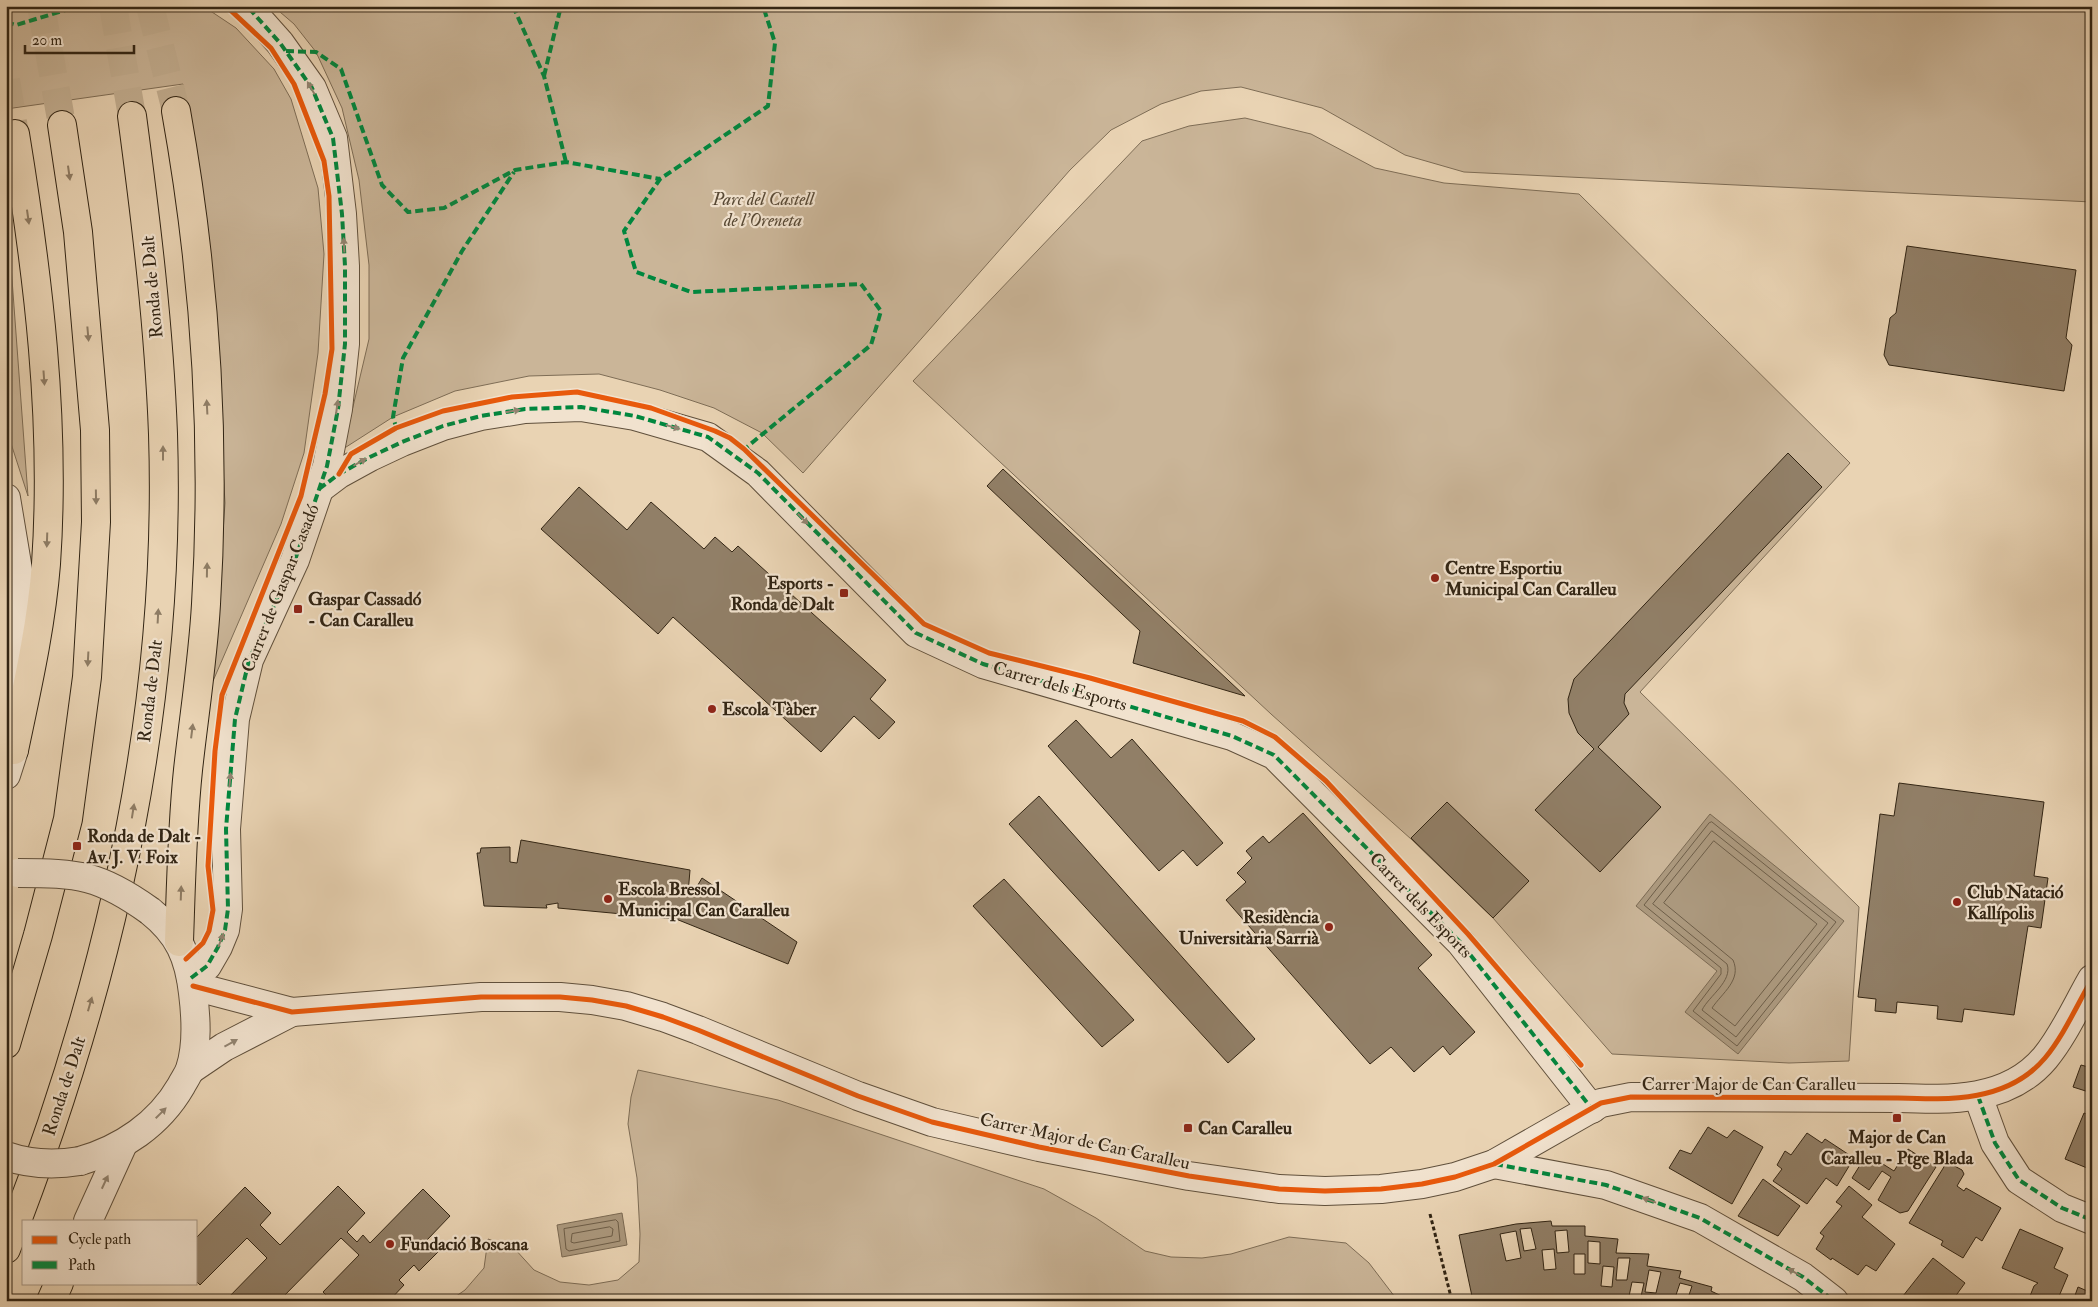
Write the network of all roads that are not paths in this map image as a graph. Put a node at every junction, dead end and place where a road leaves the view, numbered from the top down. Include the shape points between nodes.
1 (247, 6) edge
2 (176, 111) tunnel mouth
3 (132, 116) tunnel mouth
4 (62, 125) tunnel mouth
5 (15, 134) tunnel mouth
6 (319, 489) junction
7 (6, 498) edge
8 (10, 763) edge
9 (12, 874) edge
10 (179, 942) junction
11 (2092, 979) edge
12 (192, 982) junction
13 (292, 1012) junction
14 (6, 1044) edge
15 (190, 1070) junction
16 (1978, 1096) junction
17 (1592, 1109) junction
18 (123, 1144) junction
19 (6, 1156) edge
20 (1494, 1164) junction
21 (88, 1220) edge
22 (2092, 1220) edge
23 (6, 1249) edge
24 (59, 1284) edge
25 (63, 1284) edge
26 (51, 1301) edge
27 (56, 1301) edge
28 (1834, 1301) edge

6 -> 1 street, Carrer de Gaspar Casadó via 338,409 344,344 343,223 333,138 312,88 280,43
10 -> 2 highway via 184,818 206,604 209,450 202,314 192,214
23 -> 3 highway, Ronda de Dalt via 66,1085 100,969 130,831 157,634 163,435 157,334
4 -> 14 highway via 78,232 95,430 96,522 87,677 68,819
5 -> 8 highway via 37,283 49,485 46,564 36,648
12 -> 6 street, Carrer de Gaspar Casadó via 207,966 225,930 228,909 226,829 235,718 249,660 295,560
6 -> 17 street, Carrer dels Esports via 370,457 443,426 525,409 581,407 635,416 708,437 758,473 916,633 983,664 1232,736 1274,755 1460,943
7 - 8 street via 18,570
9 - 10 street, bridge via 68,873 100,881 150,911 164,922
10 - 12 street
11 - 16 street, Carrer Major de Can Caralleu via 2044,1059 2015,1082
12 - 13 street, Carrer Major de Can Caralleu
12 - 15 street via 195,1029
15 -> 13 street, Carrer Major de Can Caralleu via 231,1043
13 - 20 street, Carrer Major de Can Caralleu via 481,997 560,996 592,1000 635,1009 698,1030 858,1096 932,1122 1189,1176 1279,1189 1381,1189 1455,1177
18 -> 15 street via 162,1113
16 - 17 street, Carrer Major de Can Caralleu via 1931,1100 1631,1097
16 - 22 street via 1995,1143 2019,1180 2062,1208
17 - 20 street, Carrer Major de Can Caralleu
18 - 19 street, bridge via 102,1154 61,1164
21 -> 18 street
28 -> 20 street via 1803,1277 1700,1218 1606,1184
24 - 26 highway
25 - 27 street

